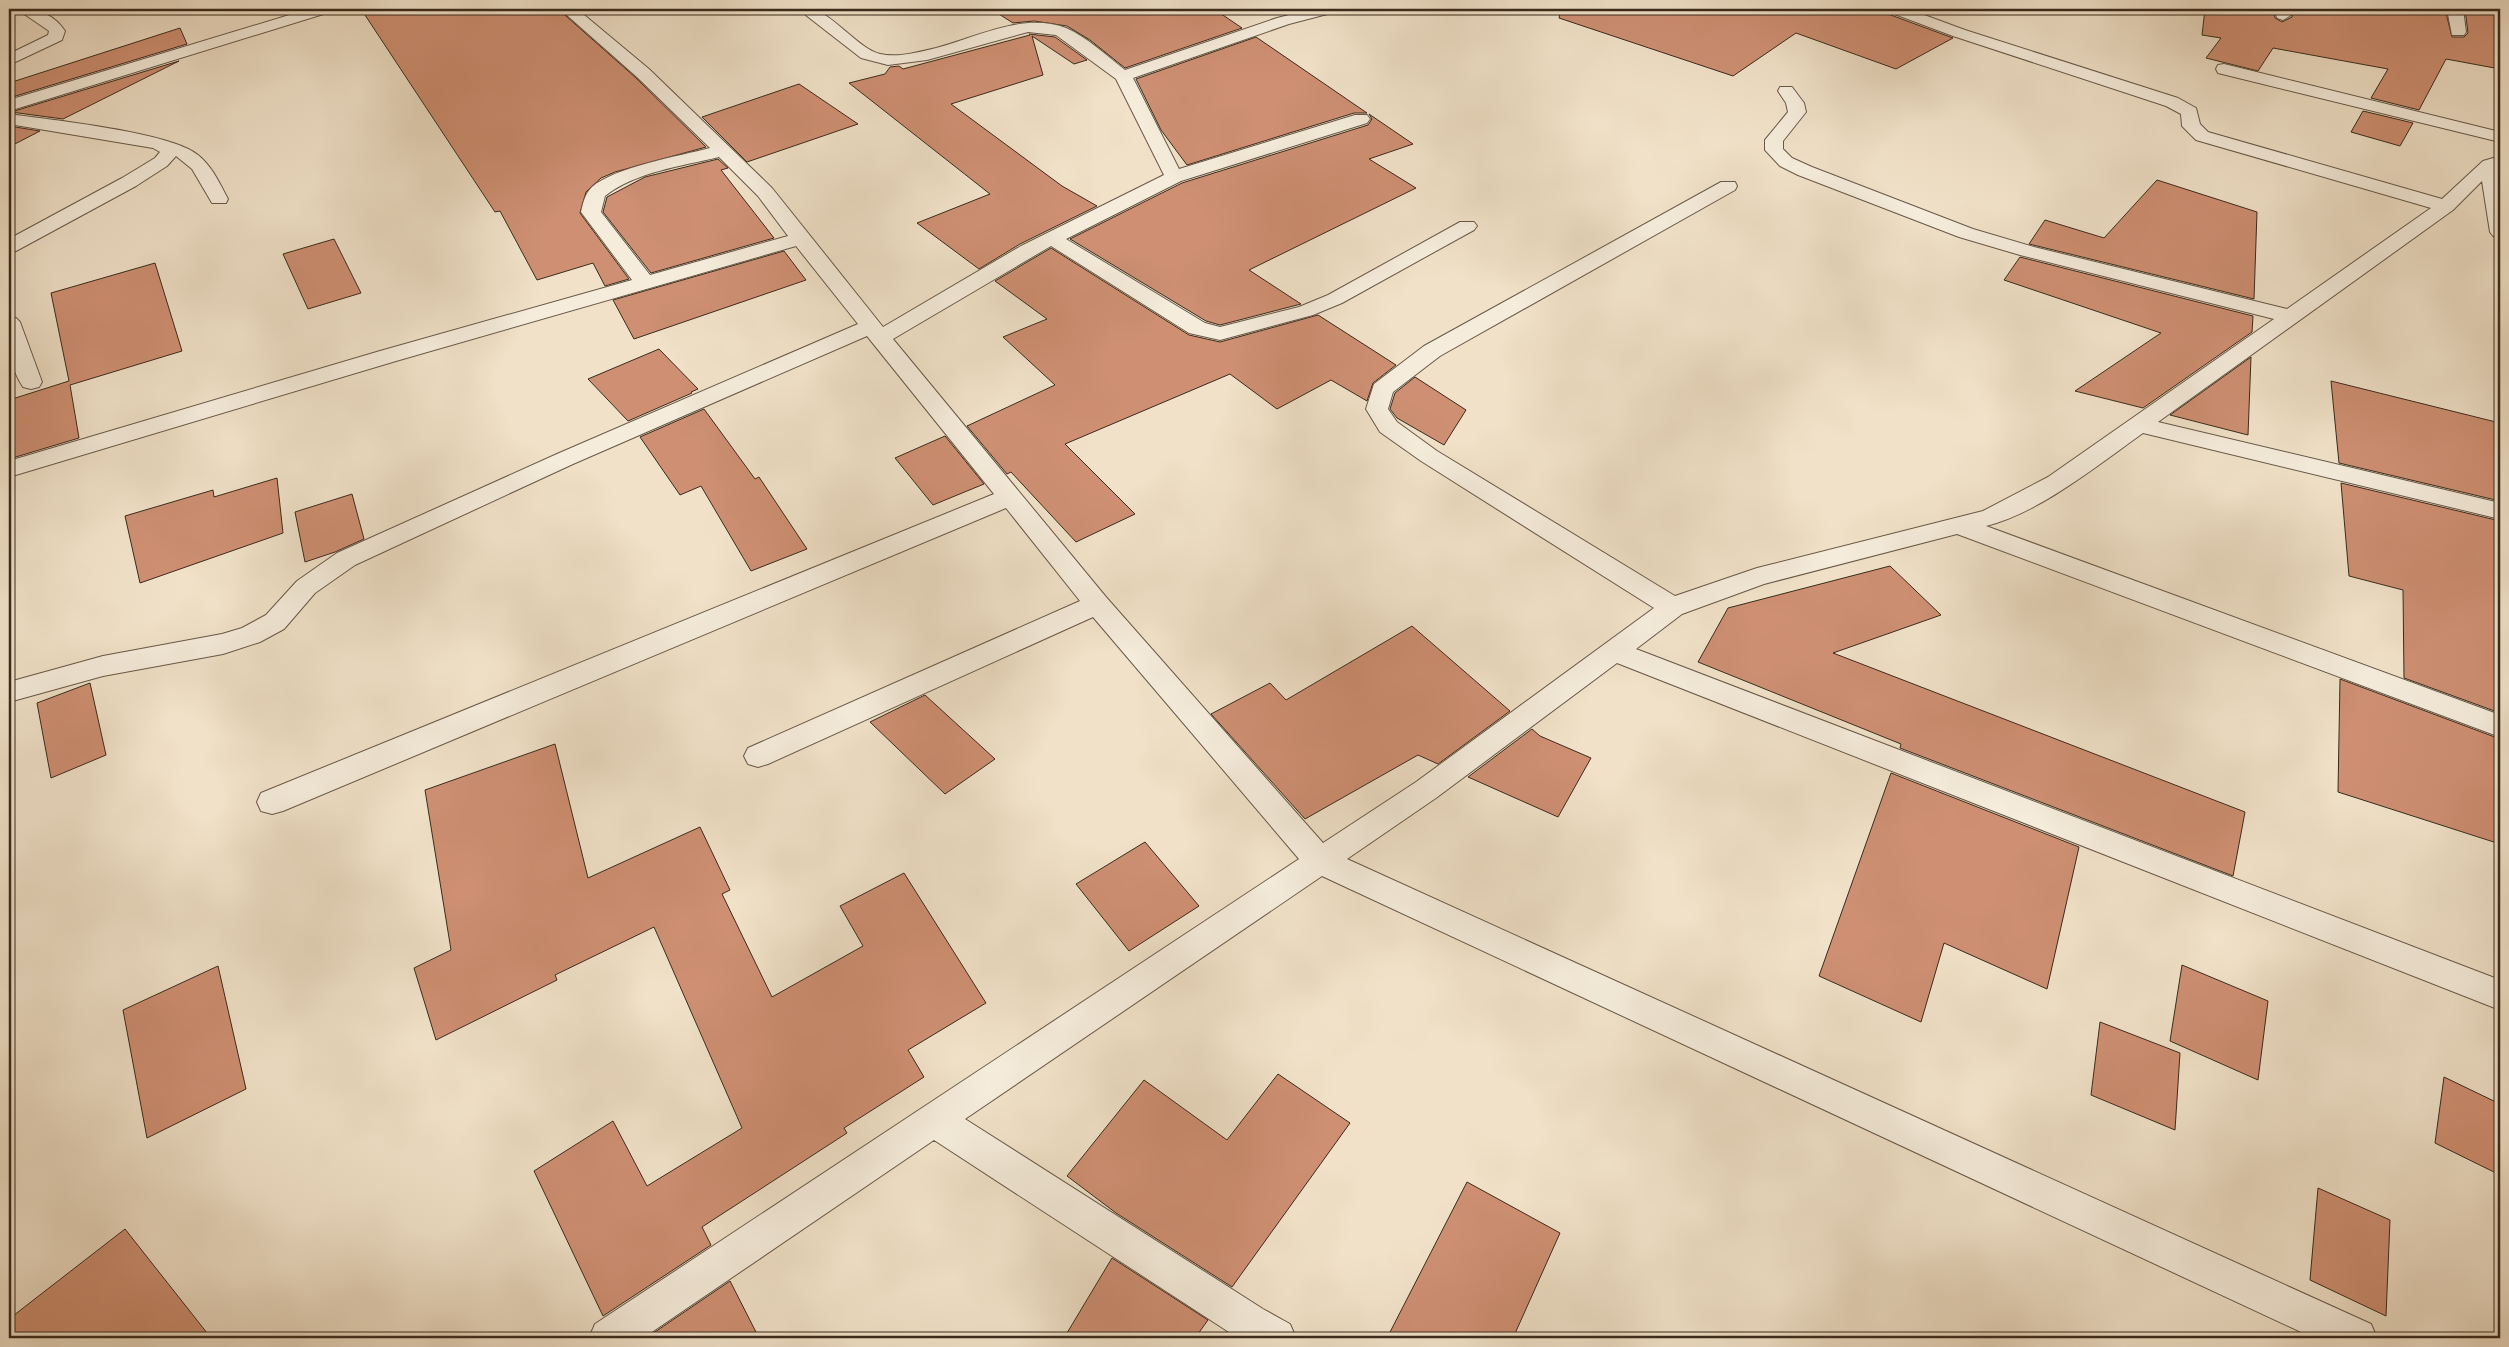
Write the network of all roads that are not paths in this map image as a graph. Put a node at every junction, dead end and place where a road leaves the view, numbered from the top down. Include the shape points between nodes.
1 (26, 9) edge
2 (326, 9) edge
3 (568, 9) edge
4 (1330, 9) edge
5 (1894, 9) edge
6 (2455, 9) edge
7 (812, 13) dead end
8 (2458, 32) dead end
9 (9, 60) edge
10 (2224, 69) dead end
11 (1123, 76) junction
12 (1786, 91) dead end
13 (9, 106) edge
14 (9, 119) edge
15 (1361, 119) dead end
16 (2500, 137) edge
17 (166, 147) junction
18 (722, 151) junction
19 (2495, 163) edge
20 (1174, 177) junction
21 (1728, 186) dead end
22 (219, 199) dead end
23 (2446, 206) junction
24 (2499, 211) edge
25 (1467, 226) dead end
26 (2500, 232) edge
27 (1051, 238) junction
28 (800, 239) junction
29 (9, 247) edge
30 (644, 283) junction
31 (2288, 316) junction
32 (9, 322) edge
33 (877, 332) junction
34 (31, 382) dead end
35 (2139, 425) junction
36 (9, 469) edge
37 (1010, 497) junction
38 (2500, 511) edge
39 (1960, 526) junction
40 (1096, 604) junction
41 (1673, 607) junction
42 (1614, 651) junction
43 (9, 692) edge
44 (2500, 726) edge
45 (758, 756) dead end
46 (272, 802) dead end
47 (1320, 861) junction
48 (2500, 995) edge
49 (933, 1119) junction
50 (609, 1338) edge
51 (1276, 1338) edge
52 (2357, 1338) edge

1 - 9 street via 53,26 57,31 56,37
2 - 13 street
3 - 18 street via 643,73
4 - 11 street via 1274,24
5 - 23 street via 2172,102 2190,112 2191,126 2202,136
6 - 8 street
7 - 11 street via 864,52 885,60 910,59 1019,29 1050,29 1072,38
10 - 16 street
11 - 20 street
12 - 31 street via 1797,112 1774,140 1774,150 1786,162 1799,168 1966,232 2027,251
14 - 17 street
15 - 20 street
17 - 22 street via 182,150 192,157
17 - 29 street via 169,153 161,162
18 - 28 street via 765,192
18 - 30 street via 627,177 599,191 594,198 592,212
19 - 23 street
19 - 24 street
20 - 27 street
21 - 41 street via 1432,351 1382,389 1377,409 1388,427 1429,456
23 - 31 street
24 - 26 street
25 - 27 street via 1328,302 1220,334 1197,328
27 - 33 street
28 - 30 street
28 - 33 street
30 - 36 street
31 - 35 street
32 - 34 street
33 - 37 street
33 - 43 street via 574,455 346,559 306,587 275,622 251,635 224,644 103,666
35 - 38 street
35 - 39 street via 2057,482 1991,517
37 - 40 street
37 - 46 street
39 - 41 street via 1757,577
39 - 44 street
40 - 45 street
40 - 47 street
41 - 42 street
42 - 47 street via 1426,790
42 - 48 street
47 - 49 street
47 - 52 street
49 - 50 street
49 - 51 street

